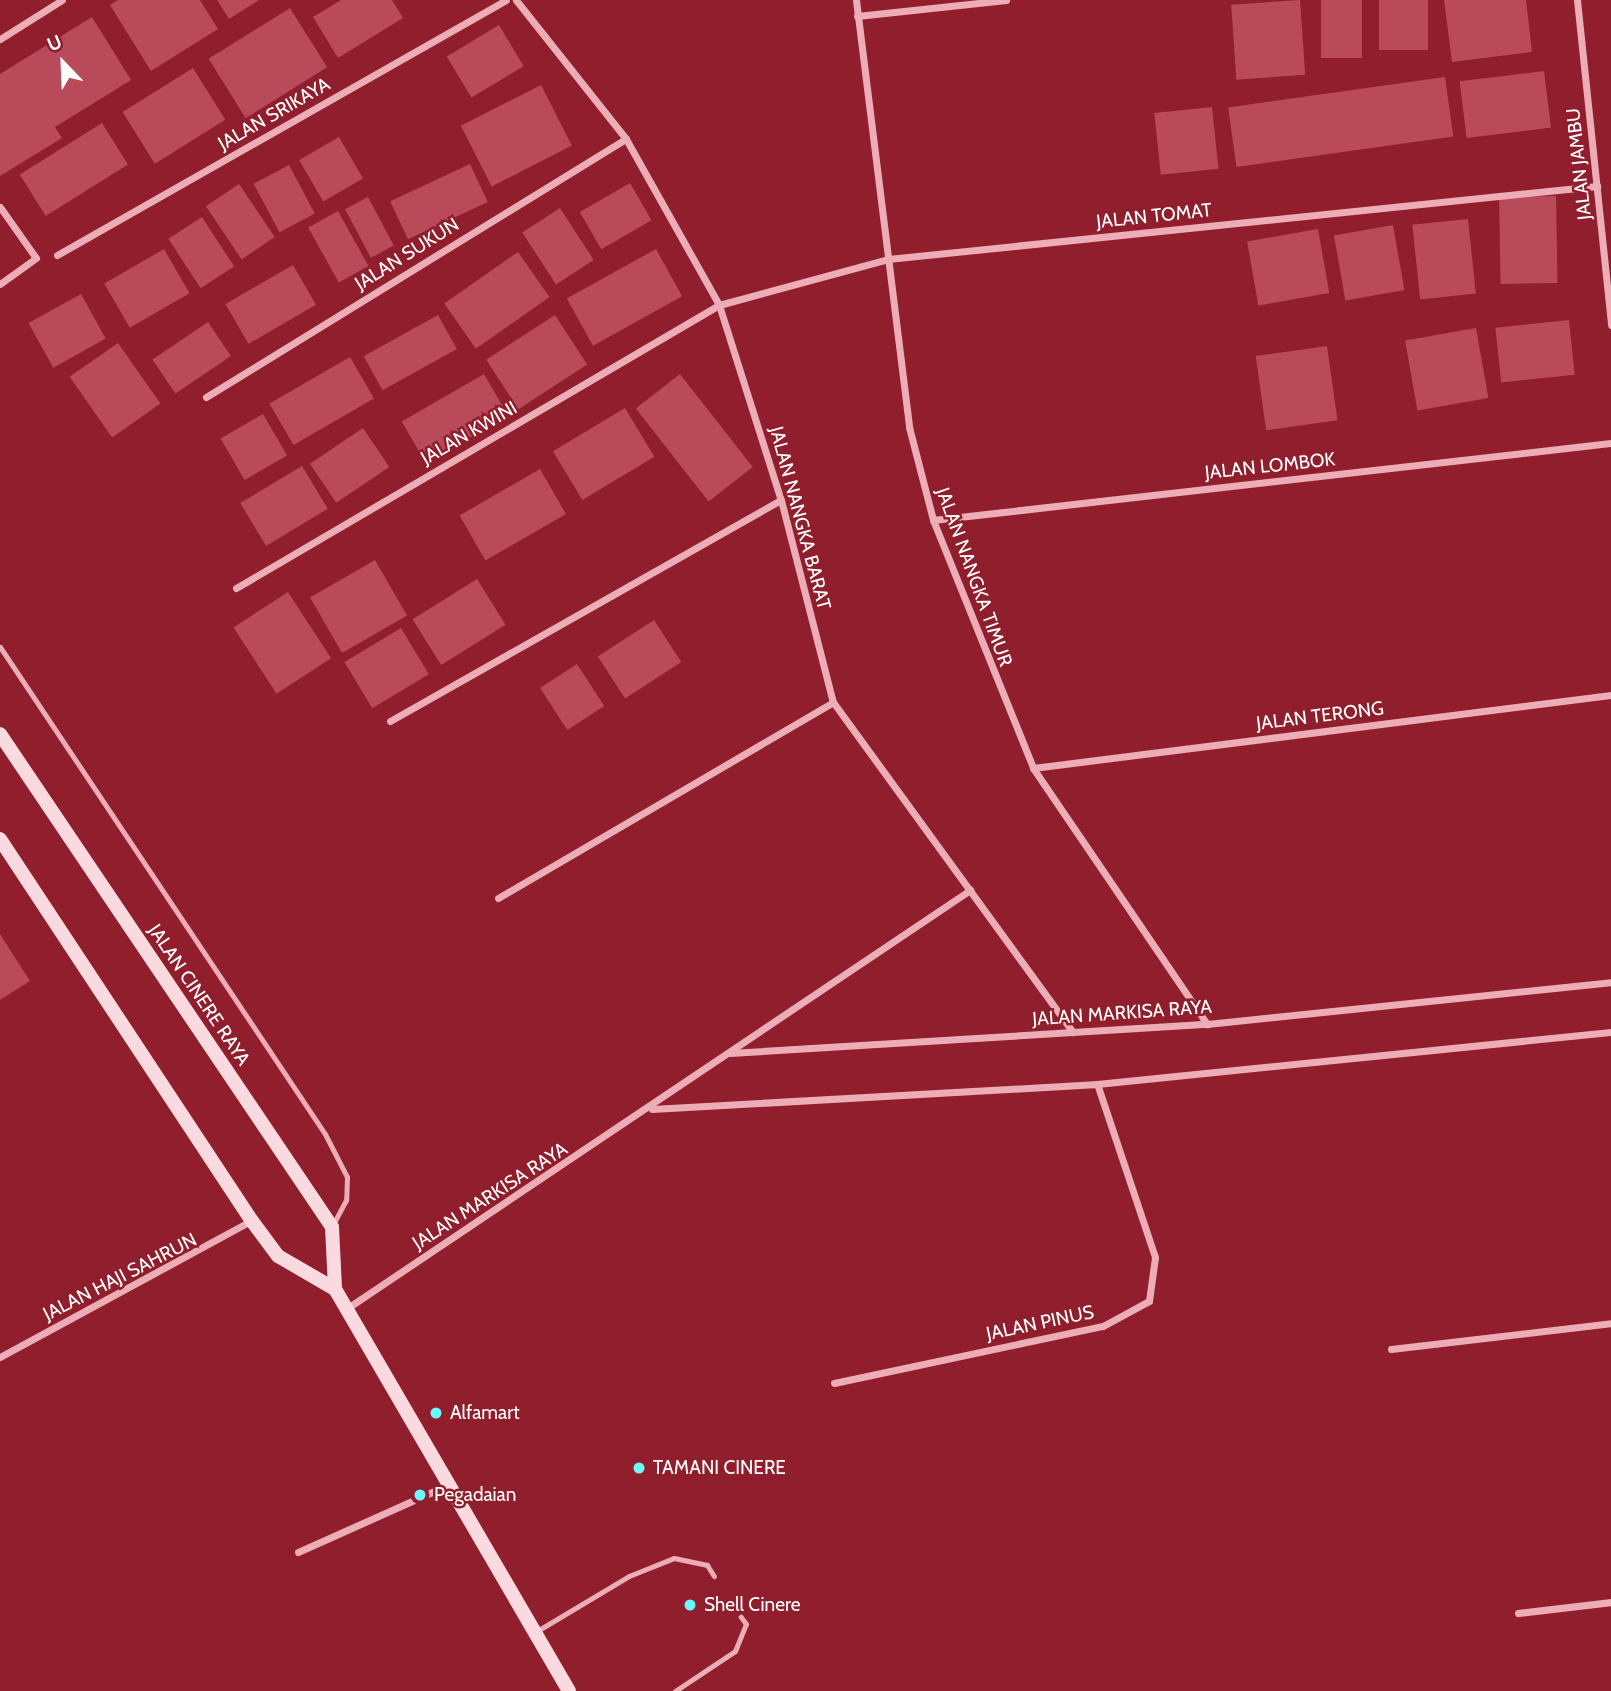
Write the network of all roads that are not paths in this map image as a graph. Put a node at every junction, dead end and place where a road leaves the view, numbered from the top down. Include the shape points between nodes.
1 (62, 0) edge
2 (506, 0) edge
3 (516, 0) edge
4 (856, 0) edge
5 (1006, 0) edge
6 (1577, 0) edge
7 (857, 16) junction
8 (0, 39) edge
9 (626, 139) junction
10 (1597, 186) junction
11 (0, 207) edge
12 (57, 255) dead end
13 (888, 259) junction
14 (0, 284) edge
15 (719, 304) junction
16 (1611, 325) edge
17 (206, 397) dead end
18 (1611, 443) edge
19 (781, 500) junction
20 (933, 520) junction
21 (236, 588) dead end
22 (0, 647) edge
23 (1611, 695) edge
24 (833, 702) junction
25 (390, 721) dead end
26 (0, 734) edge
27 (1033, 768) junction
28 (0, 839) edge
29 (970, 890) junction
30 (499, 898) dead end
31 (1611, 982) edge
32 (1208, 1024) junction
33 (1073, 1032) junction
34 (1611, 1032) edge
35 (730, 1053) junction
36 (1097, 1084) junction
37 (652, 1109) junction
38 (252, 1220) junction
39 (332, 1227) junction
40 (335, 1289) junction
41 (346, 1309) junction
42 (1611, 1323) edge
43 (1391, 1349) dead end
44 (0, 1357) edge
45 (834, 1383) dead end
46 (448, 1485) junction
47 (298, 1552) dead end
48 (714, 1576) dead end
49 (1611, 1602) edge
50 (1518, 1613) dead end
51 (741, 1617) dead end
52 (534, 1633) junction
53 (569, 1691) edge
54 (675, 1691) edge

1 - 8 street
2 - 12 street, JALAN SRIKAYA
3 - 9 street, JALAN NANGKA BARAT
4 - 7 street, JALAN NANGKA TIMUR
5 - 7 street
6 - 10 street, JALAN JAMBU
7 - 13 street, JALAN NANGKA TIMUR
9 - 15 street, JALAN NANGKA BARAT
9 - 17 street, JALAN SUKUN
10 - 13 street, JALAN TOMAT
10 - 16 street, JALAN JAMBU
11 - 14 street via 36,258
13 - 15 street, JALAN TOMAT
13 - 20 street, JALAN NANGKA TIMUR via 909,427
15 - 19 street, JALAN NANGKA BARAT
15 - 21 street, JALAN KWINI
18 - 20 street, JALAN LOMBOK
19 - 24 street, JALAN NANGKA BARAT
19 - 25 street
20 - 27 street, JALAN NANGKA TIMUR
22 - 39 lane via 325,1134 347,1177 346,1200
23 - 27 street, JALAN TERONG
24 - 29 street, JALAN NANGKA BARAT
24 - 30 street
26 - 39 main road, JALAN CINERE RAYA
27 - 32 street, JALAN NANGKA TIMUR
28 - 38 main road
29 - 33 street, JALAN NANGKA BARAT
29 - 35 street
31 - 32 street, JALAN MARKISA RAYA
32 - 33 street, JALAN MARKISA RAYA
33 - 35 street, JALAN MARKISA RAYA
34 - 36 street, JALAN MARKISA RAYA
35 - 37 street, JALAN MARKISA RAYA
36 - 37 street, JALAN MARKISA RAYA
36 - 45 street, JALAN PINUS via 1155,1257 1149,1301 1103,1326
37 - 41 street, JALAN MARKISA RAYA
38 - 40 main road via 278,1256
38 - 44 street, JALAN HAJI SAHRUN
39 - 40 main road
40 - 41 main road
41 - 46 main road
42 - 43 street
46 - 47 street
46 - 52 main road
48 - 52 lane via 707,1565 674,1558 629,1576
49 - 50 street
51 - 54 lane via 746,1624 734,1651
52 - 53 main road

